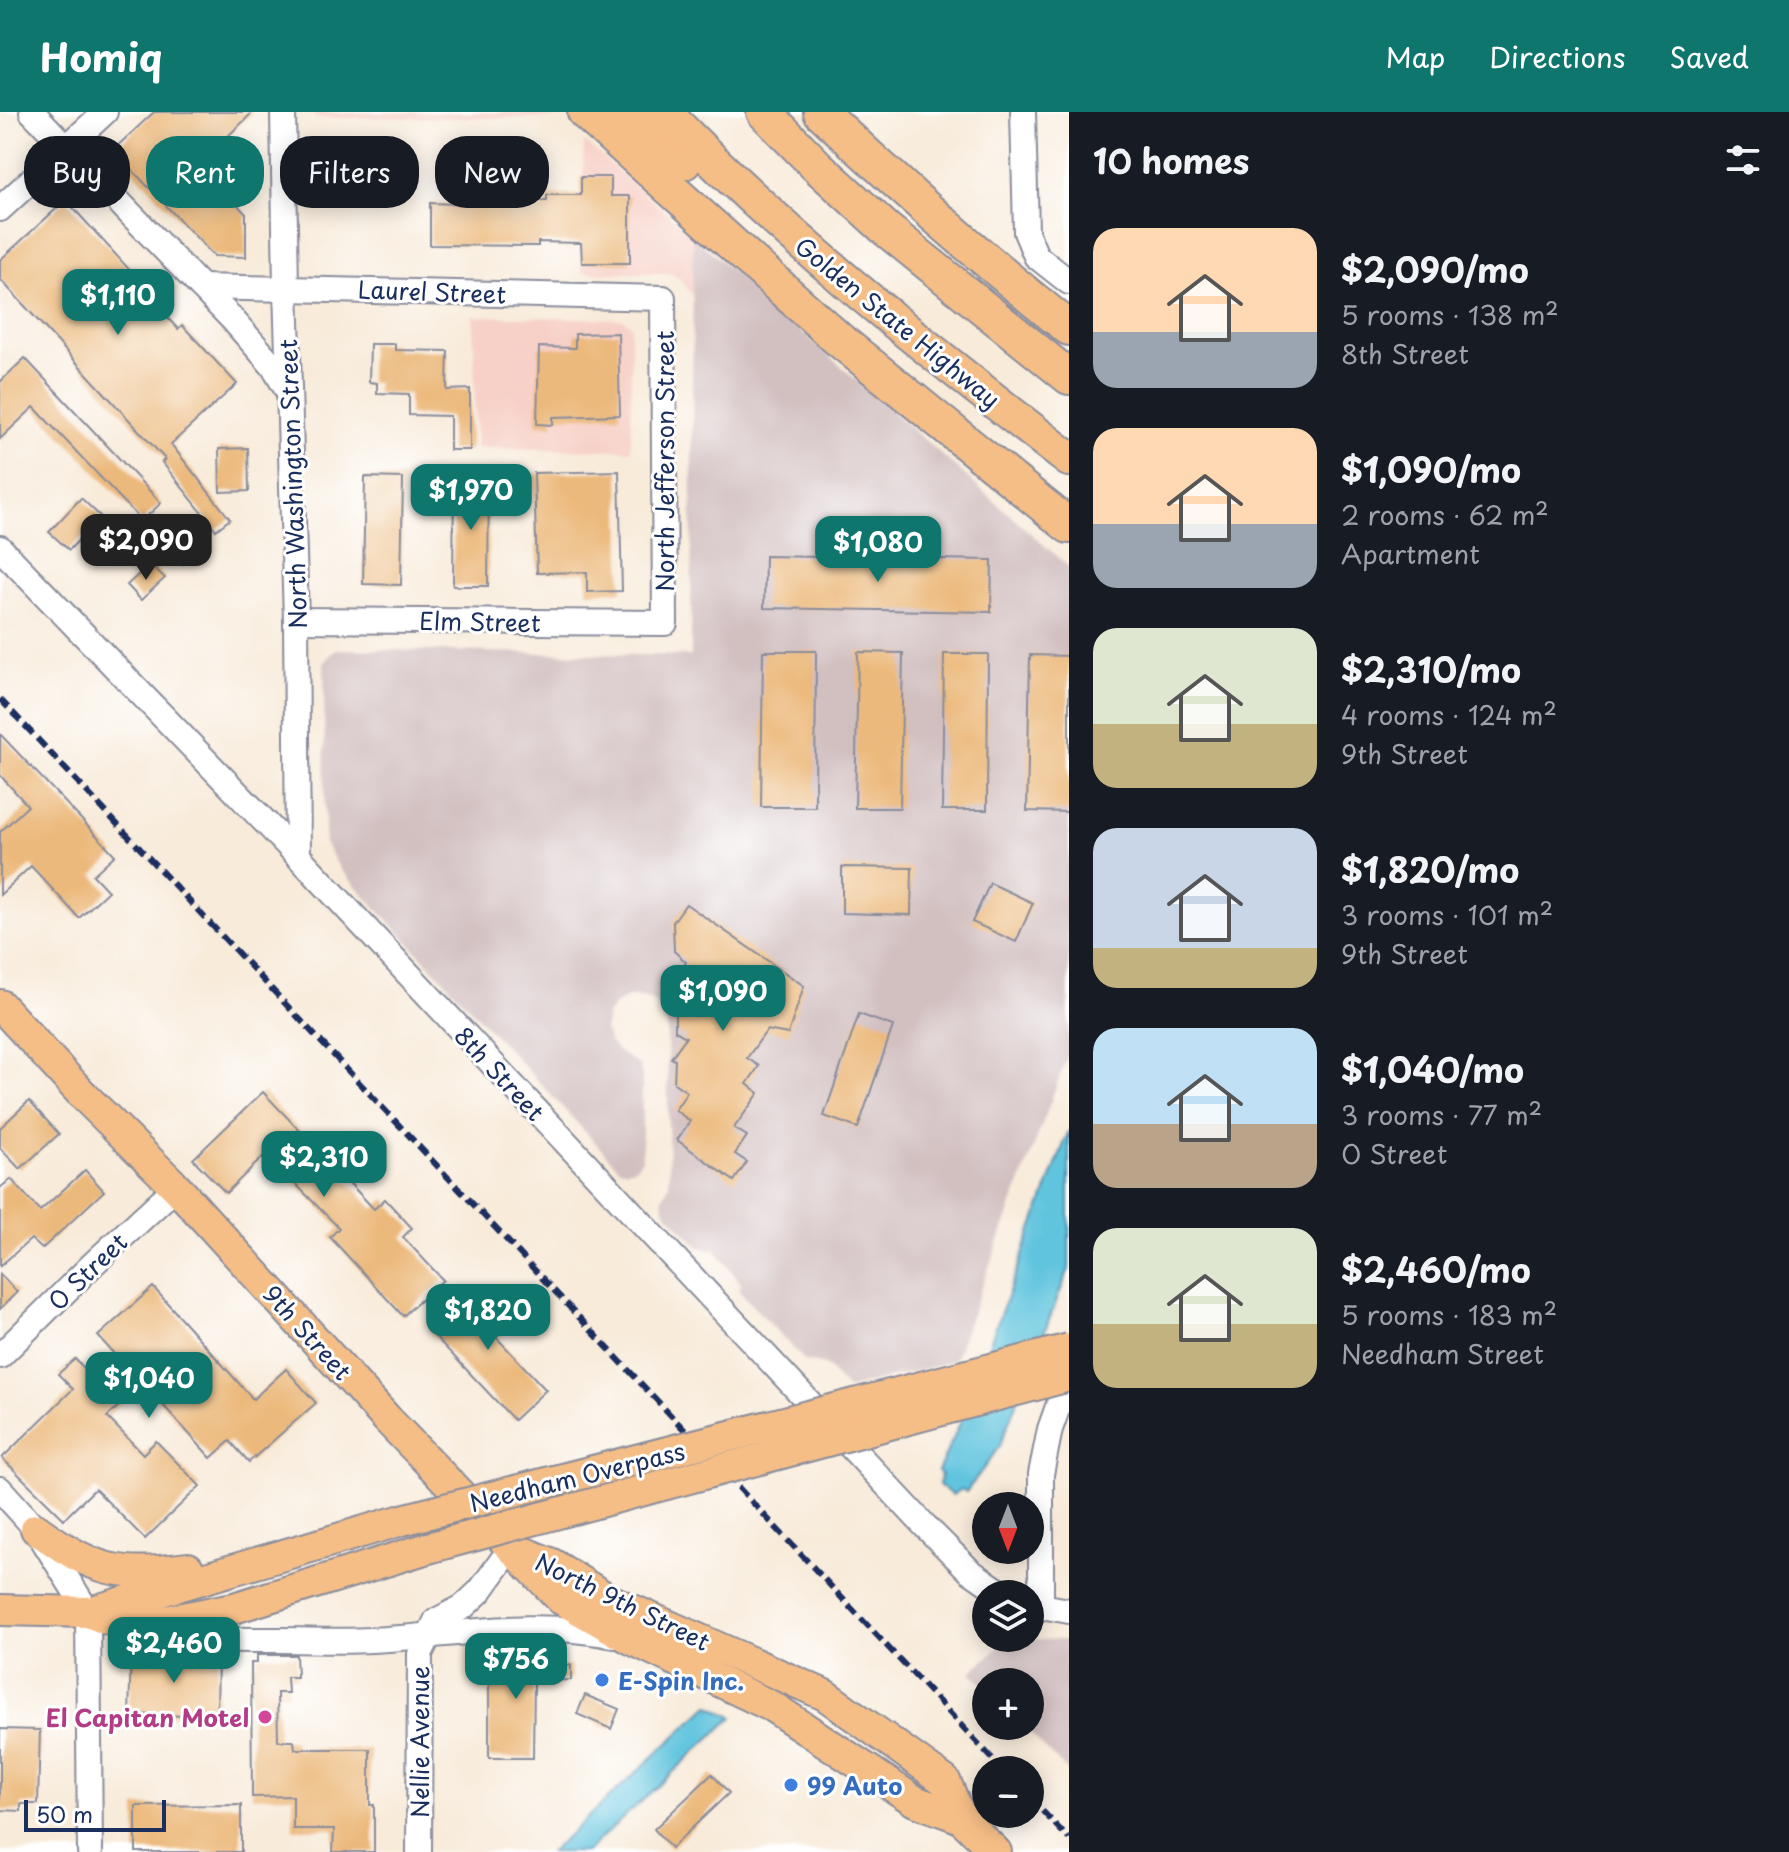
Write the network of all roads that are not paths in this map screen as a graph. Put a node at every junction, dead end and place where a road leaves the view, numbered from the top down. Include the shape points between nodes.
1 (32, 112) edge
2 (105, 112) edge
3 (283, 112) edge
4 (585, 112) edge
5 (628, 112) edge
6 (664, 112) edge
7 (764, 112) edge
8 (821, 112) edge
9 (1023, 112) edge
10 (54, 136) edge
11 (78, 136) edge
12 (24, 186) edge
13 (124, 208) edge
14 (0, 209) edge
15 (1069, 282) edge
16 (201, 287) junction
17 (286, 287) junction
18 (663, 298) joint
19 (1069, 328) edge
20 (1069, 377) edge
21 (290, 395) junction
22 (1056, 449) edge
23 (1069, 526) edge
24 (0, 548) edge
25 (296, 620) junction
26 (665, 623) joint
27 (298, 856) junction
28 (0, 1005) edge
29 (176, 1187) junction
30 (1069, 1349) edge
31 (0, 1356) edge
32 (1069, 1376) edge
33 (0, 1489) edge
34 (36, 1529) junction
35 (312, 1547) junction
36 (511, 1548) junction
37 (983, 1580) edge
38 (1036, 1580) edge
39 (1044, 1607) edge
40 (0, 1610) edge
41 (1069, 1611) edge
42 (97, 1616) junction
43 (427, 1634) junction
44 (631, 1639) junction
45 (961, 1818) junction
46 (90, 1852) edge
47 (419, 1852) edge
48 (996, 1852) edge

1 - 10 street
2 - 11 street
3 - 17 street, North Washington Street
4 - 23 highway via 837,338
5 - 22 highway via 890,345
6 - 22 highway, Golden State Highway via 860,295
7 - 20 highway via 886,229
8 - 19 highway via 980,257
9 - 15 street via 1026,232 1036,256
12 - 14 street
13 - 16 street
16 - 17 street, Laurel Street
16 - 21 street via 273,366
17 - 18 street, Laurel Street
17 - 21 street, North Washington Street
18 - 26 street, North Jefferson Street
21 - 25 street, North Washington Street
24 - 27 street, 8th Street
25 - 26 street, Elm Street
25 - 27 street, North Washington Street
27 - 37 street, 8th Street via 925,1526
28 - 29 main road, 9th Street
29 - 31 street, O Street
29 - 36 main road, 9th Street
30 - 35 main road, Needham Overpass, bridge
32 - 38 street via 1041,1474
32 - 42 main road, Needham Overpass, bridge via 428,1548 204,1615 139,1622
33 - 34 street
34 - 35 main road via 76,1557 122,1572 192,1568
34 - 42 street
35 - 42 main road, Needham Overpass
36 - 43 street via 480,1591 436,1621
36 - 44 main road, 9th Street via 561,1599
36 - 45 main road, North 9th Street via 552,1564 608,1599 825,1695 945,1781
39 - 41 street
40 - 42 main road
42 - 43 street via 134,1631 191,1638 371,1640
42 - 46 street
43 - 44 street via 564,1628
43 - 47 street, Nellie Avenue via 420,1654
44 - 45 main road, North 9th Street via 773,1707 915,1801
45 - 48 main road, North 9th Street

